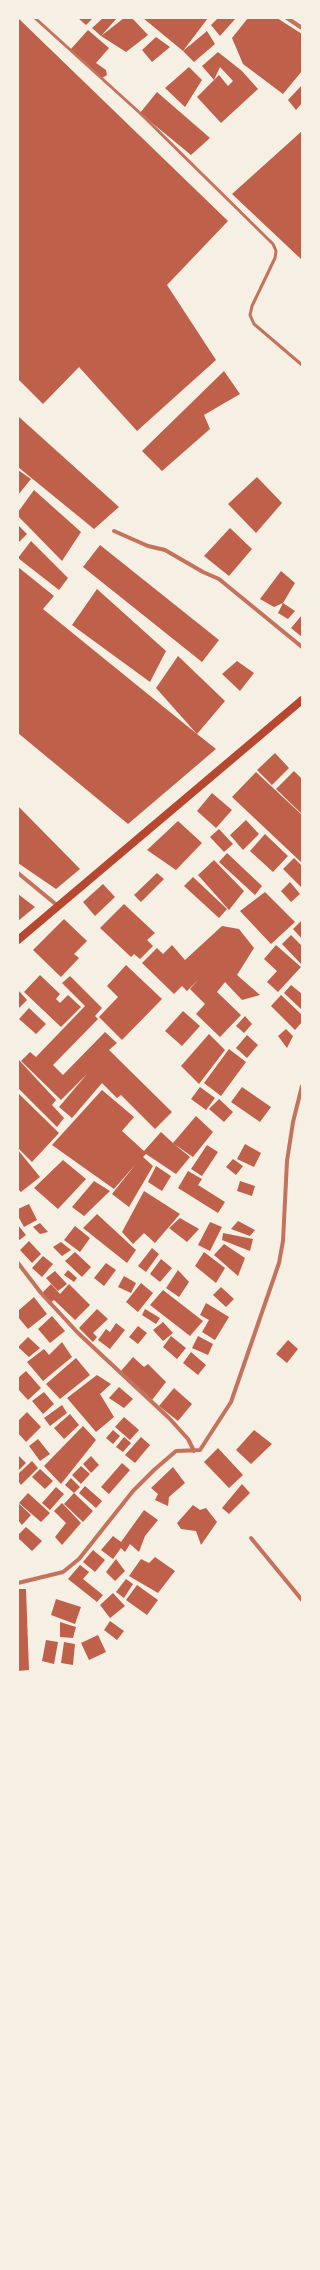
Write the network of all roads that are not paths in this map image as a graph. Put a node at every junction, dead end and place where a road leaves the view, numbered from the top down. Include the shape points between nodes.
1 (35, 18) edge
2 (287, 18) edge
3 (302, 28) edge
4 (302, 365) edge
5 (114, 531) dead end
6 (302, 647) edge
7 (302, 700) edge
8 (18, 873) edge
9 (58, 906) junction
10 (18, 940) edge
11 (302, 1086) edge
12 (18, 1263) edge
13 (194, 1451) junction
14 (251, 1538) dead end
15 (18, 1583) edge
16 (302, 1600) edge

1 - 4 lane via 140,113 273,244 276,251 274,258 250,315 254,324
2 - 3 street
5 - 6 street via 148,546 165,550 219,579
7 - 9 main road
8 - 9 street
9 - 10 main road
11 - 13 street via 287,1161 283,1241 279,1263 231,1402 200,1450
12 - 13 street via 41,1293 78,1332 169,1418
13 - 15 street via 176,1451 154,1470 133,1491 83,1555 63,1572
14 - 16 street

